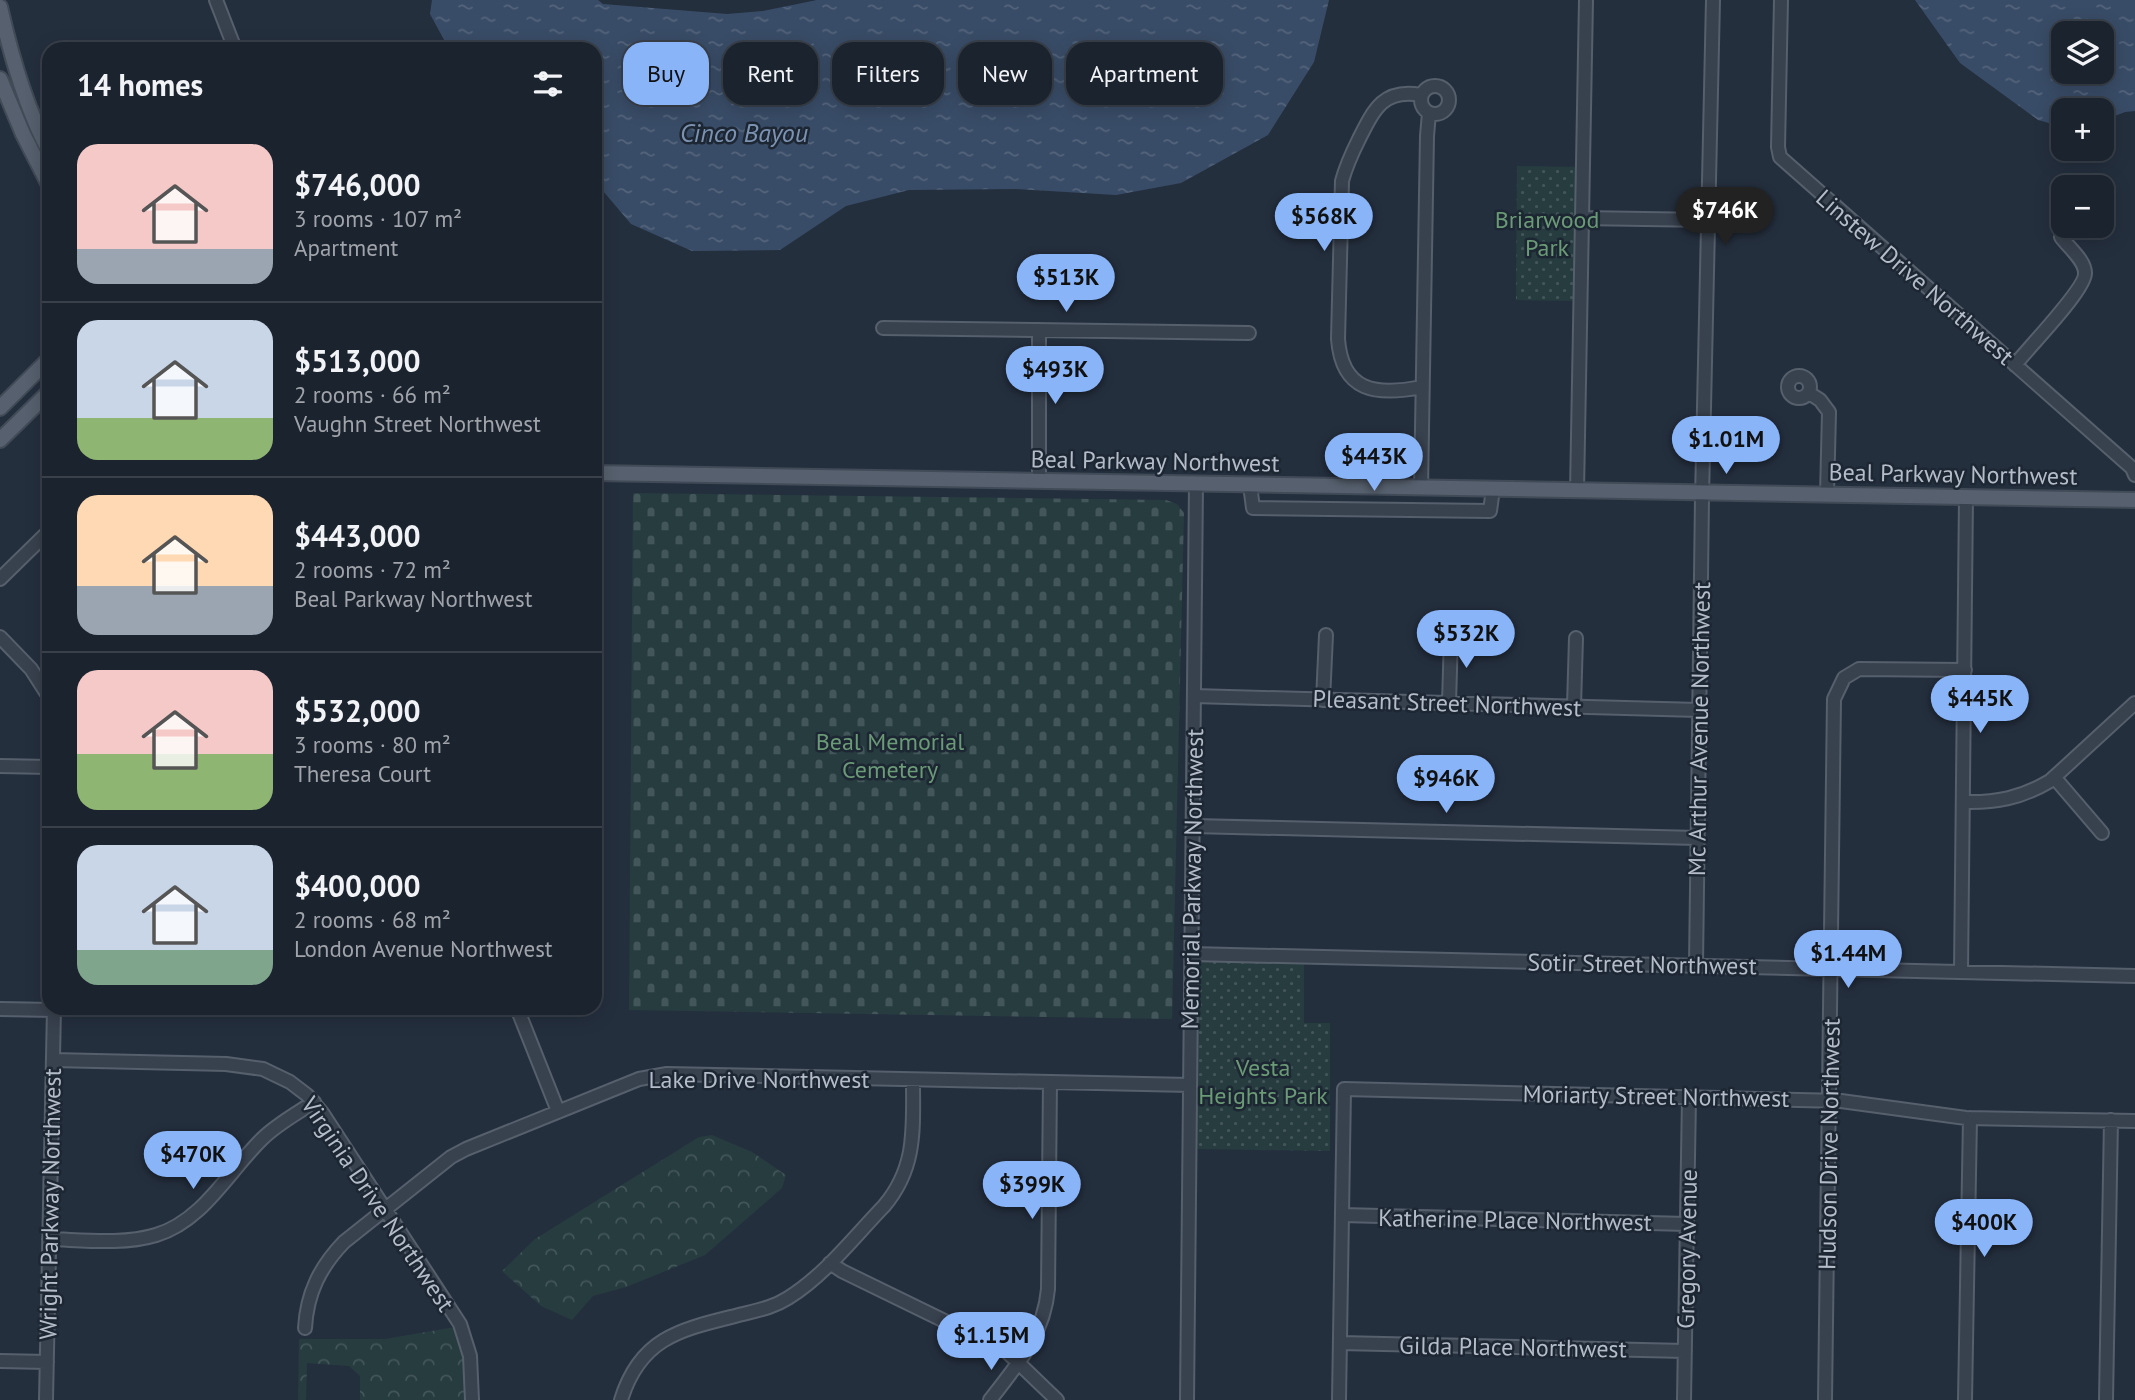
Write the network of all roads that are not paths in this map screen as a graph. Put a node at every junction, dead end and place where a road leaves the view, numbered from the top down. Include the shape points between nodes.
1 (216, 0) edge
2 (1586, 0) edge
3 (1713, 0) edge
4 (1781, 0) edge
5 (0, 7) edge
6 (233, 42) edge
7 (0, 73) edge
8 (0, 79) edge
9 (1421, 94) junction
10 (1429, 113) junction
11 (37, 128) junction
12 (42, 138) edge
13 (42, 171) edge
14 (1581, 218) junction
15 (1708, 220) junction
16 (2062, 238) edge
17 (883, 328) dead end
18 (1039, 330) junction
19 (1249, 333) dead end
20 (2015, 365) junction
21 (42, 366) edge
22 (1422, 387) junction
23 (1809, 393) dead end
24 (42, 399) edge
25 (0, 408) edge
26 (0, 440) edge
27 (602, 474) edge
28 (2135, 475) edge
29 (1039, 481) junction
30 (1196, 484) junction
31 (1250, 485) junction
32 (1421, 488) junction
33 (1493, 489) junction
34 (1577, 491) junction
35 (1703, 493) junction
36 (1827, 495) junction
37 (1966, 497) junction
38 (2135, 500) edge
39 (42, 538) edge
40 (0, 579) edge
41 (1326, 635) dead end
42 (1451, 636) dead end
43 (0, 637) edge
44 (1576, 638) dead end
45 (1965, 670) junction
46 (42, 683) edge
47 (1194, 696) junction
48 (1323, 700) junction
49 (1449, 703) junction
50 (2135, 703) edge
51 (1574, 706) junction
52 (1699, 710) junction
53 (0, 766) edge
54 (42, 767) edge
55 (2054, 777) junction
56 (1963, 802) junction
57 (1193, 826) junction
58 (2102, 833) dead end
59 (1698, 838) junction
60 (1191, 954) junction
61 (1696, 965) junction
62 (1831, 969) junction
63 (1961, 972) junction
64 (2135, 976) edge
65 (0, 1009) edge
66 (42, 1009) edge
67 (54, 1015) edge
68 (520, 1015) edge
69 (53, 1060) junction
70 (913, 1080) junction
71 (1050, 1083) junction
72 (1190, 1085) junction
73 (1689, 1097) junction
74 (1830, 1101) junction
75 (314, 1102) junction
76 (558, 1111) junction
77 (1970, 1118) junction
78 (2110, 1120) junction
79 (2135, 1121) edge
80 (386, 1209) junction
81 (1342, 1215) junction
82 (1687, 1224) junction
83 (49, 1240) junction
84 (830, 1263) junction
85 (305, 1328) dead end
86 (1340, 1343) junction
87 (1685, 1351) junction
88 (0, 1361) edge
89 (47, 1362) junction
90 (1018, 1363) junction
91 (46, 1400) edge
92 (472, 1400) edge
93 (621, 1400) edge
94 (990, 1400) edge
95 (1057, 1400) edge
96 (1187, 1400) edge
97 (1339, 1400) edge
98 (1685, 1400) edge
99 (1825, 1400) edge
100 (1965, 1400) edge
101 (2106, 1400) edge

1 - 6 street
2 - 14 street
3 - 15 street, Mc Arthur Avenue Northwest
4 - 20 street, Linstew Drive Northwest via 1780,158
5 - 11 main road
7 - 11 main road via 10,79 25,115
8 - 13 main road
9 - 10 street via 1421,106
9 - 10 street via 1440,86 1448,94 1445,110
9 - 22 street via 1395,95 1372,112 1343,174 1338,339 1345,382 1378,389
10 - 22 street
11 - 12 main road
14 - 15 street
14 - 34 street
15 - 35 street, Mc Arthur Avenue Northwest
16 - 20 street via 2082,264 2085,278
17 - 18 street
18 - 19 street
18 - 29 street
20 - 28 street, Linstew Drive Northwest
21 - 25 main road
22 - 32 street
23 - 36 street via 1829,412
24 - 26 main road
27 - 29 main road, Beal Parkway Northwest
29 - 30 main road, Beal Parkway Northwest
30 - 31 main road, Beal Parkway Northwest
30 - 47 street, Memorial Parkway Northwest
31 - 32 main road, Beal Parkway Northwest
31 - 33 street via 1253,508 1490,512
32 - 33 main road, Beal Parkway Northwest
33 - 34 main road, Beal Parkway Northwest
34 - 35 main road, Beal Parkway Northwest
35 - 36 main road, Beal Parkway Northwest
35 - 52 street, Mc Arthur Avenue Northwest
36 - 37 main road, Beal Parkway Northwest
37 - 38 main road, Beal Parkway Northwest
37 - 45 street
39 - 40 street
41 - 48 street
42 - 49 street
43 - 46 street
44 - 51 street
45 - 56 street
45 - 62 street, Hudson Drive Northwest via 1859,669 1837,689
47 - 48 street, Pleasant Street Northwest
47 - 57 street, Memorial Parkway Northwest
48 - 49 street, Pleasant Street Northwest
49 - 51 street, Pleasant Street Northwest
50 - 55 street
51 - 52 street, Pleasant Street Northwest
52 - 59 street, Mc Arthur Avenue Northwest
53 - 54 street
55 - 56 street via 2016,798
55 - 58 street
56 - 63 street
57 - 59 street
57 - 60 street, Memorial Parkway Northwest
59 - 61 street, Mc Arthur Avenue Northwest
60 - 61 street, Sotir Street Northwest
60 - 72 street, Memorial Parkway Northwest
61 - 62 street, Sotir Street Northwest
62 - 63 street, Sotir Street Northwest
62 - 74 street, Hudson Drive Northwest
63 - 64 street, Sotir Street Northwest
65 - 66 street
67 - 69 street, Wright Parkway Northwest
68 - 76 street
69 - 75 street, Virginia Drive Northwest via 249,1066 281,1076
69 - 83 street, Wright Parkway Northwest
70 - 71 street, Lake Drive Northwest
70 - 76 street, Lake Drive Northwest via 667,1074 639,1079
70 - 84 street via 912,1145 906,1170 892,1196
71 - 72 street, Lake Drive Northwest
71 - 90 street via 1046,1302 1037,1335
72 - 96 street, Memorial Parkway Northwest
73 - 74 street, Moriarty Street Northwest
73 - 81 street, Moriarty Street Northwest via 1344,1089
73 - 82 street, Gregory Avenue
74 - 77 street, Moriarty Street Northwest
74 - 99 street, Hudson Drive Northwest
75 - 80 street, Virginia Drive Northwest
75 - 83 street via 263,1138 194,1214 167,1231 130,1240
76 - 80 street, Lake Drive Northwest via 451,1157
77 - 78 street, Moriarty Street Northwest
77 - 100 street
78 - 79 street, Moriarty Street Northwest
78 - 101 street
80 - 85 street, Lake Drive Northwest via 344,1242 322,1268 309,1298
80 - 92 street, Virginia Drive Northwest via 464,1333 472,1368
81 - 82 street, Katherine Place Northwest
81 - 86 street
82 - 87 street, Gregory Avenue
83 - 89 street, Wright Parkway Northwest
84 - 90 street via 1006,1351
84 - 93 street via 777,1304 691,1327 660,1342 634,1369
86 - 87 street, Gilda Place Northwest
86 - 97 street
87 - 98 street, Gregory Avenue
88 - 89 street
89 - 91 street, Wright Parkway Northwest
90 - 94 street
90 - 95 street

